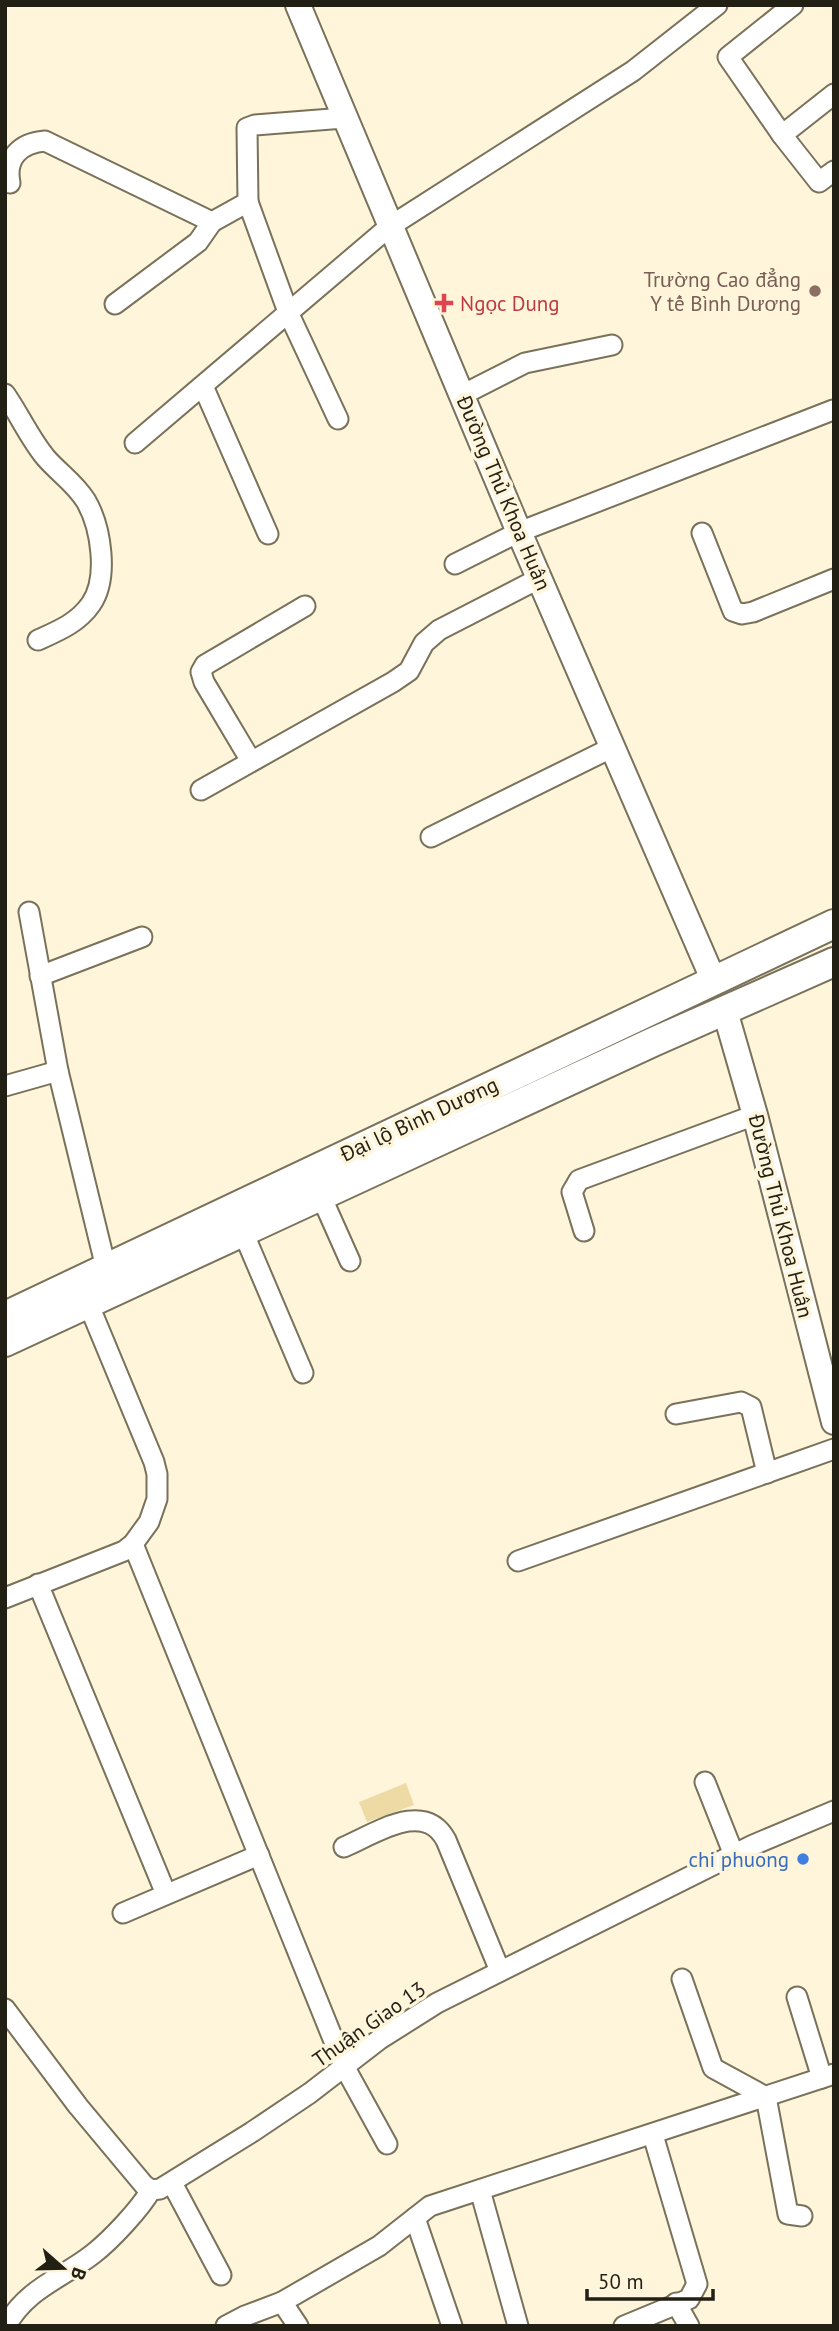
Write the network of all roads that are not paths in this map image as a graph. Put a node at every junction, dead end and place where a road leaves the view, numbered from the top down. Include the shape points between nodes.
1 (298, 5) edge
2 (717, 5) edge
3 (793, 5) edge
4 (834, 94) edge
5 (344, 118) junction
6 (782, 135) junction
7 (834, 171) edge
8 (10, 183) dead end
9 (248, 202) junction
10 (212, 222) junction
11 (389, 226) junction
12 (115, 304) dead end
13 (288, 312) junction
14 (612, 345) dead end
15 (203, 386) junction
16 (5, 394) edge
17 (462, 395) junction
18 (833, 410) edge
19 (338, 419) dead end
20 (135, 443) dead end
21 (519, 532) junction
22 (702, 533) dead end
23 (268, 534) dead end
24 (455, 564) dead end
25 (540, 578) junction
26 (834, 579) edge
27 (305, 606) dead end
28 (38, 640) dead end
29 (614, 747) junction
30 (251, 761) junction
31 (201, 790) dead end
32 (432, 837) dead end
33 (29, 912) dead end
34 (834, 924) edge
35 (142, 937) dead end
36 (834, 961) edge
37 (40, 976) junction
38 (713, 979) junction
39 (725, 1011) junction
40 (58, 1071) junction
41 (5, 1086) edge
42 (755, 1115) junction
43 (321, 1196) junction
44 (584, 1231) dead end
45 (243, 1232) junction
46 (350, 1261) dead end
47 (106, 1268) junction
48 (88, 1303) junction
49 (5, 1316) edge
50 (5, 1342) edge
51 (303, 1373) dead end
52 (676, 1414) dead end
53 (834, 1422) edge
54 (834, 1449) edge
55 (766, 1473) junction
56 (133, 1544) junction
57 (518, 1561) dead end
58 (38, 1584) junction
59 (5, 1598) edge
60 (705, 1782) dead end
61 (834, 1811) edge
62 (344, 1847) dead end
63 (258, 1855) junction
64 (734, 1855) junction
65 (166, 1894) junction
66 (123, 1913) dead end
67 (500, 1971) junction
68 (682, 1979) dead end
69 (797, 1997) dead end
70 (5, 2008) edge
71 (344, 2066) junction
72 (828, 2076) edge
73 (766, 2097) junction
74 (653, 2135) junction
75 (387, 2144) dead end
76 (172, 2183) junction
77 (152, 2190) junction
78 (480, 2190) junction
79 (802, 2216) dead end
80 (415, 2218) junction
81 (222, 2275) dead end
82 (282, 2302) junction
83 (676, 2303) junction
84 (6, 2326) edge
85 (226, 2326) edge
86 (298, 2326) edge
87 (452, 2326) edge
88 (519, 2326) edge
89 (624, 2326) edge
90 (688, 2326) edge

1 - 5 main road, Đường Thủ Khoa Huân
2 - 11 street via 633,71
3 - 6 street via 727,57
4 - 6 street
5 - 9 street via 247,128
5 - 11 main road, Đường Thủ Khoa Huân
6 - 7 street via 819,182
8 - 10 street via 13,156 28,144 45,141
9 - 10 street
9 - 13 street
10 - 12 street via 198,242
11 - 13 street
11 - 17 main road, Đường Thủ Khoa Huân
13 - 15 street
13 - 19 street
14 - 17 street via 525,363
15 - 20 street
15 - 23 street
16 - 28 street via 45,457 70,479 86,502 97,527 97,593 68,627
17 - 21 main road, Đường Thủ Khoa Huân
18 - 21 street
21 - 24 street
21 - 25 main road, Đường Thủ Khoa Huân
22 - 26 street via 733,611 753,612
25 - 29 main road, Đường Thủ Khoa Huân
25 - 30 street via 439,630 424,643 409,671
27 - 30 street via 205,665 201,672
29 - 32 street
29 - 38 main road, Đường Thủ Khoa Huân
30 - 31 street
33 - 37 street
34 - 38 highway, Đại lộ Bình Dương
35 - 37 street
36 - 39 highway, Đại lộ Bình Dương
37 - 40 street
38 - 39 highway
38 - 47 highway, Đại lộ Bình Dương
39 - 42 main road, Đường Thủ Khoa Huân
39 - 43 highway, Đại lộ Bình Dương
40 - 41 street
40 - 47 street
42 - 44 street via 579,1180 572,1192
42 - 53 main road, Đường Thủ Khoa Huân
43 - 45 highway, Đại lộ Bình Dương
43 - 46 street
45 - 48 highway, Đại lộ Bình Dương
45 - 51 street
47 - 49 highway, Đại lộ Bình Dương
48 - 50 highway, Đại lộ Bình Dương
48 - 56 street via 157,1474 154,1511
52 - 55 street via 741,1402 751,1407
54 - 55 street
55 - 57 street
56 - 58 street
56 - 63 street
58 - 59 street
58 - 65 street
60 - 64 street
61 - 64 street, Thuận Giao 13
62 - 67 street via 409,1820 425,1821 439,1829
63 - 65 street
63 - 71 street
64 - 67 street, Thuận Giao 13
65 - 66 street
67 - 71 street, Thuận Giao 13 via 408,2020
68 - 73 street via 713,2068
69 - 72 street
70 - 77 street via 78,2106
71 - 75 street
71 - 76 street, Thuận Giao 13
72 - 73 street
73 - 74 street
73 - 79 street via 789,2214
74 - 78 street
74 - 83 street via 697,2284 689,2299
76 - 77 street, Thuận Giao 13
76 - 81 street
77 - 84 street via 95,2253 32,2293
78 - 80 street via 430,2206
78 - 88 street
80 - 82 street via 379,2246
80 - 87 street
82 - 85 street
82 - 86 street
83 - 89 street
83 - 90 street

